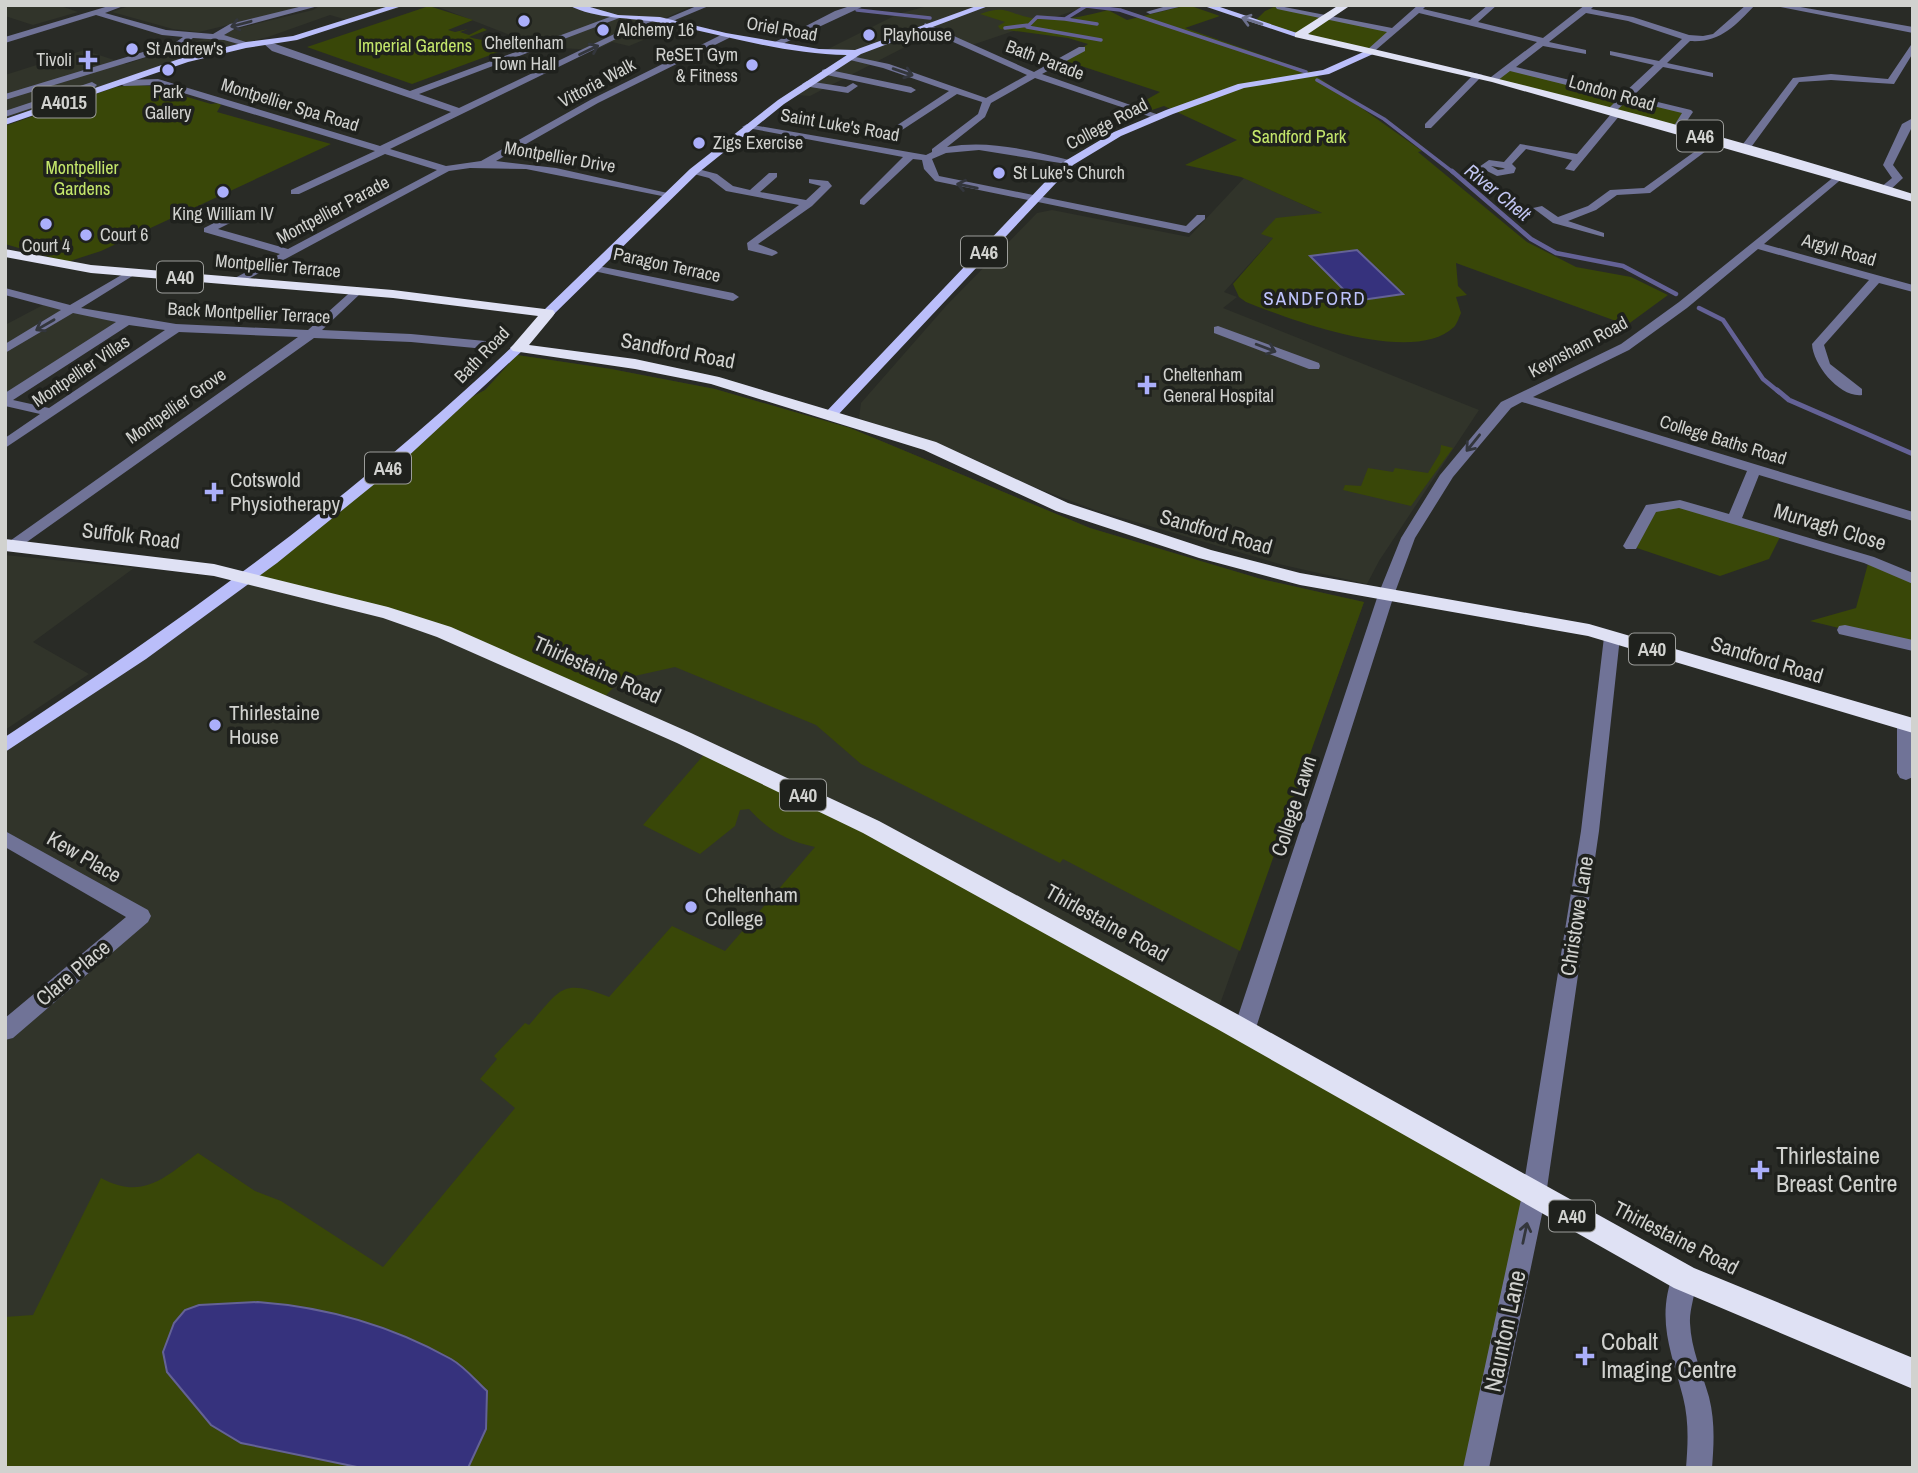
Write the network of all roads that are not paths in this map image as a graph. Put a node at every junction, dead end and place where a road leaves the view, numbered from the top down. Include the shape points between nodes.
1 (122, 5) edge
2 (317, 5) edge
3 (401, 5) edge
4 (572, 5) edge
5 (680, 5) edge
6 (707, 5) edge
7 (862, 5) edge
8 (987, 5) edge
9 (1183, 5) edge
10 (1205, 5) edge
11 (1346, 5) edge
12 (1493, 5) edge
13 (1751, 5) edge
14 (1774, 5) edge
15 (1846, 5) edge
16 (1588, 7) edge
17 (1277, 8) dead end
18 (1420, 8) edge
19 (1150, 12) dead end
20 (97, 13) junction
21 (618, 17) junction
22 (1840, 17) junction
23 (1328, 18) junction
24 (659, 19) junction
25 (1475, 25) junction
26 (6, 26) edge
27 (925, 26) junction
28 (1913, 30) edge
29 (1393, 31) junction
30 (1465, 33) dead end
31 (27, 34) junction
32 (1299, 35) junction
33 (726, 36) junction
34 (189, 37) junction
35 (215, 37) junction
36 (1688, 37) junction
37 (294, 38) junction
38 (5, 40) edge
39 (267, 42) junction
40 (1544, 42) junction
41 (775, 44) junction
42 (246, 45) junction
43 (1913, 45) edge
44 (1082, 49) dead end
45 (819, 52) junction
46 (858, 52) junction
47 (1370, 52) junction
48 (1583, 52) dead end
49 (1613, 53) dead end
50 (295, 56) junction
51 (849, 57) junction
52 (1661, 64) junction
53 (1509, 68) junction
54 (829, 69) junction
55 (1900, 69) junction
56 (1913, 72) edge
57 (1032, 74) junction
58 (1478, 75) junction
59 (1710, 75) dead end
60 (1493, 79) junction
61 (124, 83) junction
62 (807, 84) junction
63 (93, 85) dead end
64 (853, 86) dead end
65 (911, 90) dead end
66 (956, 90) junction
67 (68, 93) junction
68 (410, 94) junction
69 (1626, 96) junction
70 (5, 97) edge
71 (80, 97) junction
72 (987, 101) junction
73 (461, 112) junction
74 (1614, 112) junction
75 (5, 114) edge
76 (1157, 116) junction
77 (1913, 121) edge
78 (5, 122) edge
79 (1428, 126) dead end
80 (747, 127) junction
81 (898, 128) dead end
82 (1677, 129) junction
83 (1533, 136) dead end
84 (1715, 140) junction
85 (842, 144) junction
86 (1524, 146) junction
87 (1745, 148) junction
88 (383, 150) junction
89 (911, 155) junction
90 (827, 156) dead end
91 (931, 156) junction
92 (1579, 158) junction
93 (485, 163) junction
94 (1069, 163) junction
95 (1506, 165) dead end
96 (446, 169) junction
97 (1570, 169) dead end
98 (694, 171) junction
99 (773, 175) dead end
100 (1840, 175) junction
101 (813, 181) dead end
102 (1885, 189) junction
103 (295, 192) dead end
104 (752, 193) junction
105 (668, 196) junction
106 (1913, 198) edge
107 (1034, 200) junction
108 (864, 202) dead end
109 (808, 204) junction
110 (1538, 208) dead end
111 (236, 216) dead end
112 (1201, 217) dead end
113 (1557, 221) junction
114 (1600, 235) dead end
115 (1756, 245) junction
116 (5, 253) edge
117 (290, 253) junction
118 (772, 253) dead end
119 (593, 268) junction
120 (130, 273) junction
121 (1876, 279) junction
122 (237, 281) junction
123 (1913, 289) edge
124 (5, 292) edge
125 (356, 292) junction
126 (733, 297) dead end
127 (72, 310) junction
128 (548, 313) junction
129 (125, 322) junction
130 (176, 328) junction
131 (1218, 330) dead end
132 (312, 333) junction
133 (496, 346) dead end
134 (517, 348) junction
135 (5, 349) edge
136 (1314, 366) dead end
137 (1857, 392) dead end
138 (1523, 398) junction
139 (5, 400) edge
140 (51, 412) junction
141 (831, 414) junction
142 (5, 444) edge
143 (1754, 470) junction
144 (1913, 517) edge
145 (1734, 519) junction
146 (9, 546) edge
147 (1632, 546) dead end
148 (250, 578) junction
149 (1913, 579) edge
150 (1386, 595) junction
151 (1845, 630) dead end
152 (1612, 637) junction
153 (1913, 646) edge
154 (1909, 725) edge
155 (5, 746) edge
156 (1906, 773) dead end
157 (5, 838) edge
158 (141, 916) joint
159 (5, 1031) edge
160 (1244, 1031) junction
161 (1534, 1195) junction
162 (1684, 1278) junction
163 (1913, 1374) edge
164 (1476, 1468) edge
165 (1699, 1468) edge

1 - 20 street
2 -> 35 street via 233,26
3 - 37 main road, A4015
4 - 21 main road, A46
5 - 24 street
6 - 24 street
7 - 41 street
8 - 27 main road, Bath Road / A46
9 - 19 street
32 -> 10 main road, A46
11 - 23 highway
12 - 25 street
13 - 36 street via 1716,36
14 - 22 street
15 - 22 street
16 - 36 street
16 - 40 street
17 - 23 street
18 - 25 street
18 - 29 street
20 - 31 street
20 - 34 street
21 - 24 main road, Oriel Road / A46
21 - 68 street
22 - 28 street
23 - 29 street
23 - 32 highway
24 - 33 main road, Oriel Road / A46
73 -> 24 street
25 - 30 street
25 - 40 street
26 - 31 street
27 - 46 main road, Bath Road / A46
27 - 57 street, Bath Parade
29 - 47 street
31 - 38 street
32 - 47 highway, London Road / A46
33 - 41 main road, Oriel Road / A46
33 - 93 street, Vittoria Walk via 595,101
34 - 35 street
34 - 70 street via 179,44
35 - 42 street
36 - 52 street
37 - 39 main road, A4015
37 - 50 street
39 - 42 main road, A4015
39 - 50 street
40 - 48 street
40 - 53 street
41 - 45 main road, Oriel Road / A46
42 - 61 main road, A4015 via 185,60
43 - 55 street
44 - 57 street
45 - 46 main road, Oriel Road / A46
45 - 54 main road via 833,60
46 - 51 main road, Bath Road / A46
47 - 58 highway, London Road / A46
47 - 76 main road, College Road / A46 via 1328,72 1243,86
49 - 52 street
50 - 68 street
51 - 54 main road, Bath Road / A46
51 -> 66 street
52 - 59 street
52 - 69 street
53 - 60 street
53 - 69 street
54 - 62 main road, Bath Road / A46
54 - 65 street
55 - 56 street
55 - 87 street via 1893,82 1831,77 1796,80
57 - 72 street
57 - 76 street, Bath Parade
58 - 60 highway, London Road / A46
58 - 79 street
60 - 74 highway, London Road / A46
61 - 71 main road, A4015
61 - 88 street, Montpellier Spa Road via 158,82
62 - 64 street via 848,90
62 - 80 main road, Bath Road / A46
63 - 67 street
66 - 72 street
66 - 81 street
67 - 71 street
67 - 75 street
68 - 73 street
69 - 74 street
69 - 82 street via 1688,111
71 - 78 main road, A4015
72 - 91 street via 982,115
73 - 88 street
74 - 82 highway, London Road / A46
74 - 92 street
76 - 94 main road, College Road / A46
77 - 102 street via 1907,124 1888,165 1898,178
80 - 85 street, Saint Luke's Road
80 - 98 main road, Bath Road / A46
82 - 84 highway, London Road / A46
83 - 86 street
84 - 87 highway, London Road / A46
84 - 113 street via 1646,191 1614,192 1592,208
85 - 89 street, Saint Luke's Road
85 - 90 street
86 - 92 street
86 - 95 street
87 - 100 highway, London Road / A46
88 - 96 street, Montpellier Spa Road
88 - 103 street
89 - 91 street, Saint Luke's Road
89 - 108 street
91 - 94 street, Saint Luke's Road via 982,147
107 -> 91 street via 935,178 929,169
92 - 97 street
93 - 96 street, Montpellier Drive
93 - 105 street, Montpellier Drive via 512,164
94 - 107 main road, College Road / A46
96 - 117 street, Montpellier Parade
98 - 104 street via 713,176 730,189
98 - 105 main road, Bath Road / A46
99 - 104 street
100 - 102 highway, London Road / A46
100 - 115 street, Keynsham Road
101 - 109 street via 827,186
102 - 106 highway, London Road / A46
104 - 109 street
105 - 119 main road, Bath Road / A46
107 - 112 street via 1189,230
107 - 141 main road, College Road / A46
109 - 118 street via 753,243 752,248
110 - 113 street
111 - 117 street via 208,230
113 - 114 street
115 - 121 street, Argyll Road
115 - 138 street, Keynsham Road via 1625,346
116 - 120 highway, Montpellier Terrace / A40
117 - 122 street, Montpellier Parade
119 - 126 street, Paragon Terrace
119 - 128 main road, Bath Road / A46
120 - 122 highway, Montpellier Terrace / A40
120 - 127 street
121 - 123 street, Argyll Road
121 - 137 street via 1818,344 1823,364
122 - 125 highway, Montpellier Terrace / A40
124 - 127 street, Back Montpellier Terrace
125 - 128 highway, Montpellier Terrace / A40
125 - 132 street, Montpellier Grove
127 - 129 street, Back Montpellier Terrace
127 -> 135 street
128 - 134 highway, Bath Road / A46
129 - 130 street, Back Montpellier Terrace
129 - 139 street
130 - 132 street, Back Montpellier Terrace
130 - 140 street, Montpellier Villas
131 -> 136 street
132 - 133 street, Back Montpellier Terrace
132 - 146 street, Montpellier Grove
134 - 141 highway, Sandford Road / A40 via 657,367
134 - 148 main road, Bath Road / A46 via 438,426
138 - 143 street, College Baths Road
138 -> 150 street, Keynsham Road via 1506,405 1447,475 1408,538
139 - 140 street
140 - 142 street, Montpellier Villas
141 - 150 highway, Sandford Road / A40 via 930,446 1093,518 1265,571
143 - 144 street, College Baths Road
143 - 145 street
145 - 147 street, Murvagh Close via 1680,504 1657,505 1647,514
145 - 149 street, Murvagh Close via 1891,567
146 - 148 highway, Suffolk Road / A40 via 146,560
148 - 155 main road, Bath Road / A46
148 - 160 highway, Thirlestaine Road / A40 via 444,632 684,738 871,828
150 - 152 highway, Sandford Road / A40
150 - 160 street, College Lawn
151 - 153 street
152 - 154 highway, Sandford Road / A40
152 - 161 street, Christowe Lane via 1590,831
154 - 156 street
157 - 158 street, Kew Place
158 - 159 street, Clare Place
160 - 161 highway, Thirlestaine Road / A40
161 - 162 highway, Thirlestaine Road / A40
164 -> 161 street, Naunton Lane
162 - 163 highway, Thirlestaine Road / A40
162 - 165 street via 1677,1321 1700,1422

